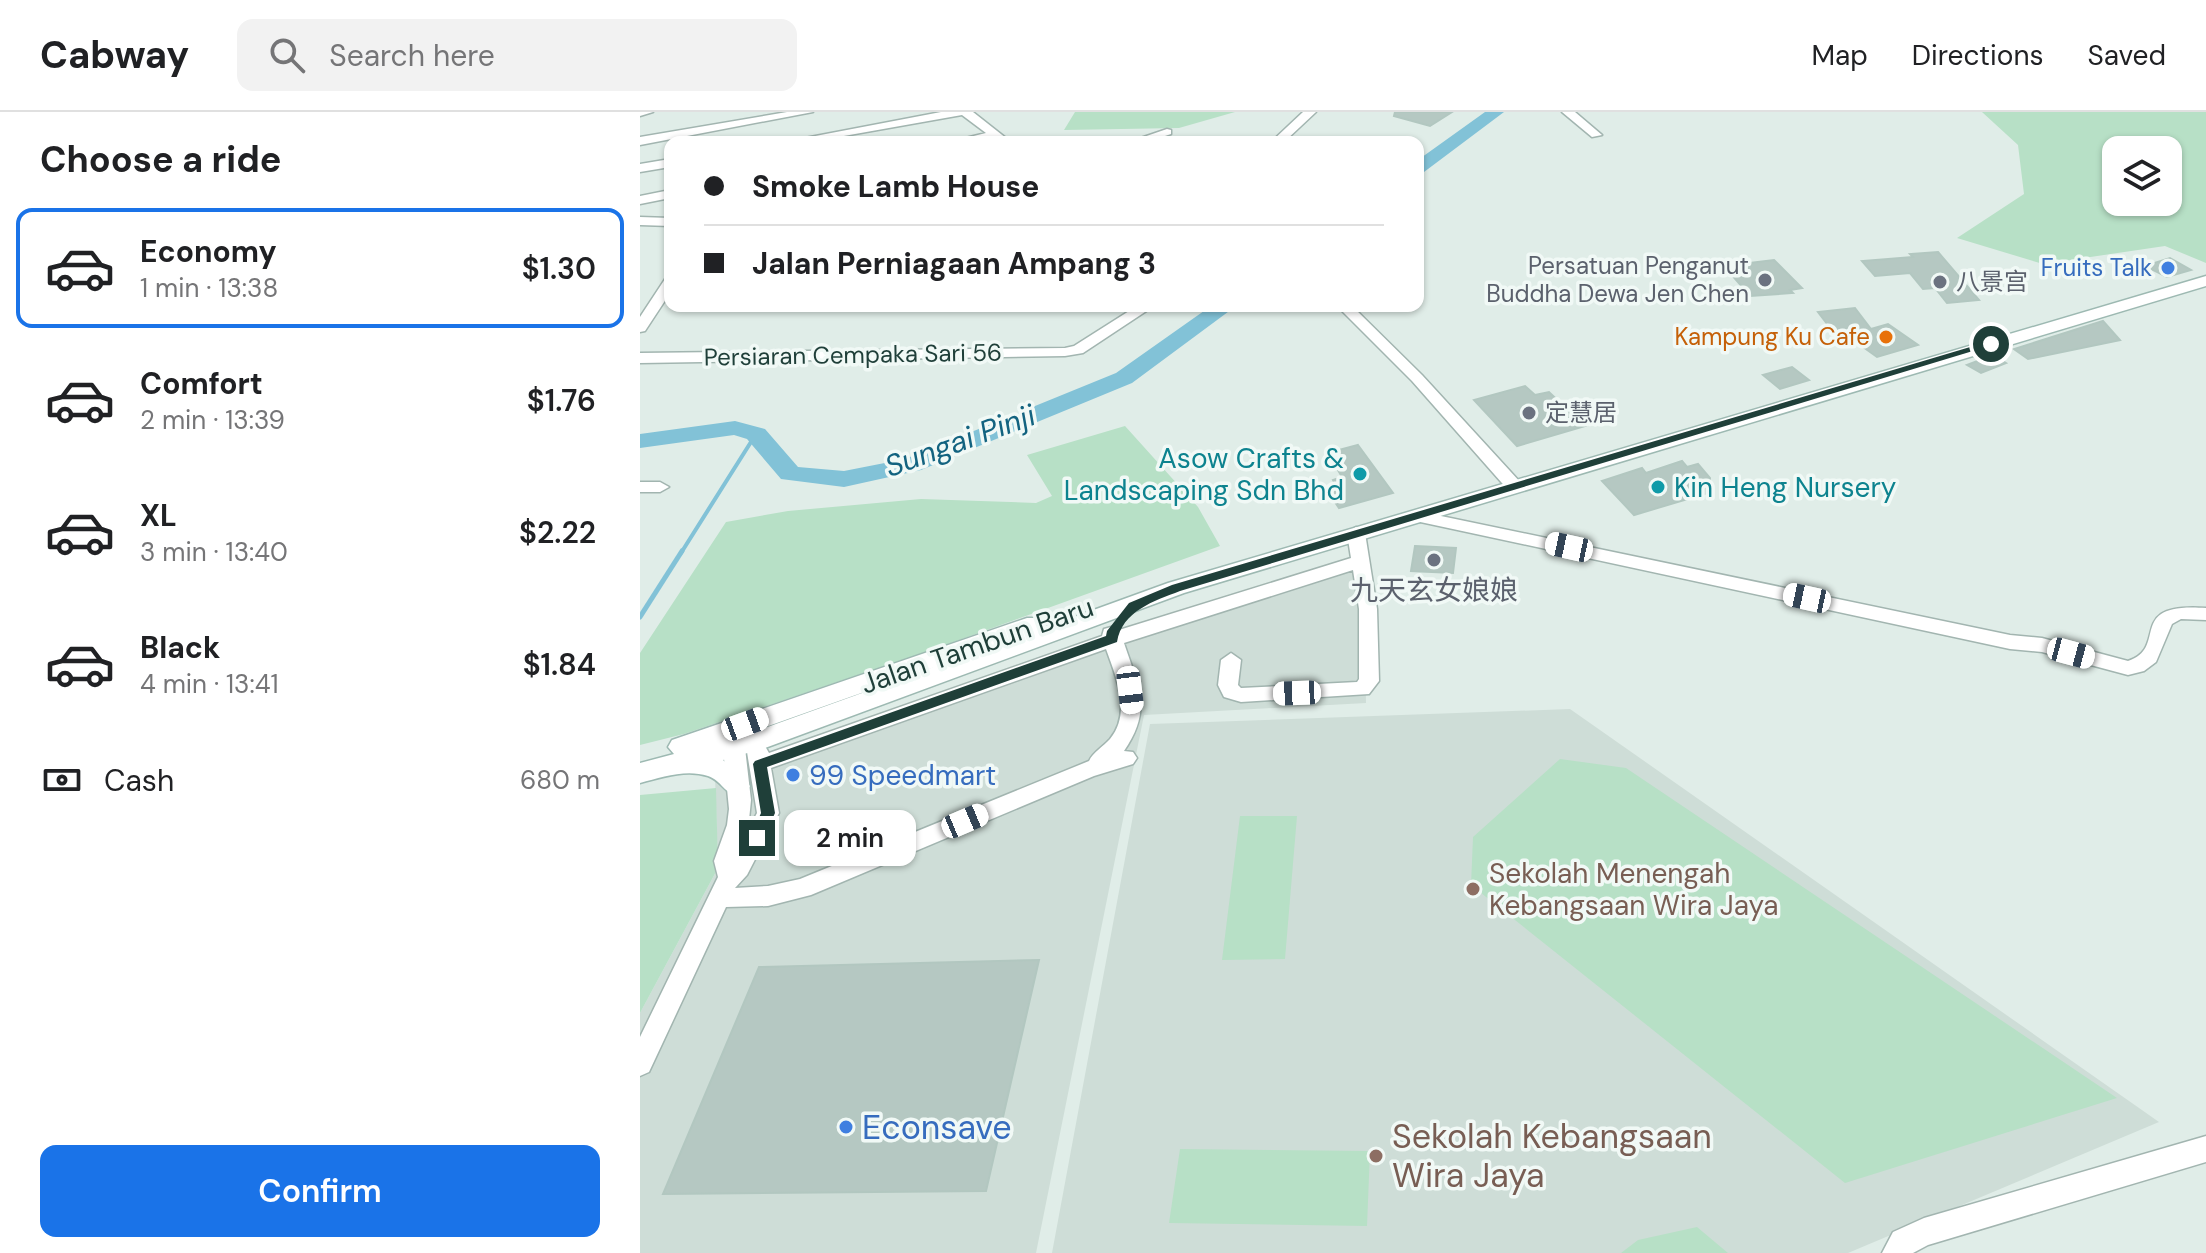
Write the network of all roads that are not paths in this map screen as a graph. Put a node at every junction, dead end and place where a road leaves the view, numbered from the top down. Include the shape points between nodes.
1 (647, 112) edge
2 (807, 112) edge
3 (963, 112) edge
4 (1310, 112) edge
5 (1568, 112) edge
6 (640, 113) edge
7 (1167, 132) dead end
8 (1596, 135) dead end
9 (669, 136) edge
10 (825, 136) edge
11 (998, 136) edge
12 (1154, 136) edge
13 (1284, 136) edge
14 (664, 137) edge
15 (640, 141) edge
16 (664, 164) edge
17 (640, 168) edge
18 (664, 195) edge
19 (640, 200) edge
20 (640, 221) edge
21 (664, 222) edge
22 (2206, 281) edge
23 (662, 306) edge
24 (1138, 312) edge
25 (1350, 312) edge
26 (640, 328) edge
27 (640, 358) edge
28 (640, 487) edge
29 (660, 487) dead end
30 (1515, 487) junction
31 (1417, 516) junction
32 (1356, 533) junction
33 (1359, 562) junction
34 (1176, 588) junction
35 (1133, 605) junction
36 (2206, 614) edge
37 (1052, 633) junction
38 (1112, 636) junction
39 (1231, 660) dead end
40 (827, 698) junction
41 (748, 748) junction
42 (1126, 758) dead end
43 (643, 767) edge
44 (1087, 770) junction
45 (737, 786) junction
46 (724, 888) junction
47 (640, 1064) edge
48 (2206, 1149) edge
49 (1896, 1253) edge

1 - 6 street
2 - 9 street
3 - 10 street
3 - 11 street
4 - 13 street
5 - 8 street
7 - 12 street
14 - 15 street
16 - 17 street
18 - 19 street
20 - 21 street
22 - 30 main road, Jalan Tambun Baru
23 - 26 street
24 - 27 street, Persiaran Cempaka Sari 56 via 1078,350 1065,352
25 - 30 street
28 - 29 street
30 - 31 main road, Jalan Tambun Baru
31 - 32 main road, Jalan Tambun Baru
31 - 36 street via 2042,645 2128,668 2138,667 2153,654 2164,620 2178,612
32 - 33 street
32 - 34 main road, Jalan Tambun Baru
33 - 38 street
33 - 39 street via 1368,609 1369,681 1362,689 1241,695 1228,685
34 - 35 main road, Jalan Tambun Baru
34 - 40 main road, Jalan Tambun Baru via 1141,590 1065,613
35 - 37 main road, Jalan Tambun Baru
35 - 38 street
37 - 38 street via 1079,630
37 - 41 main road, Jalan Tambun Baru
38 - 41 street
38 - 44 street via 1128,679 1133,716 1119,747
40 - 41 main road
40 - 43 main road
41 - 43 main road
41 - 45 street
41 - 46 street via 768,813
42 - 44 street
43 - 45 main road via 716,767
44 - 46 street via 803,888 768,896
45 - 46 street via 740,819 725,860
46 - 47 street
48 - 49 street via 1924,1232 1903,1242

